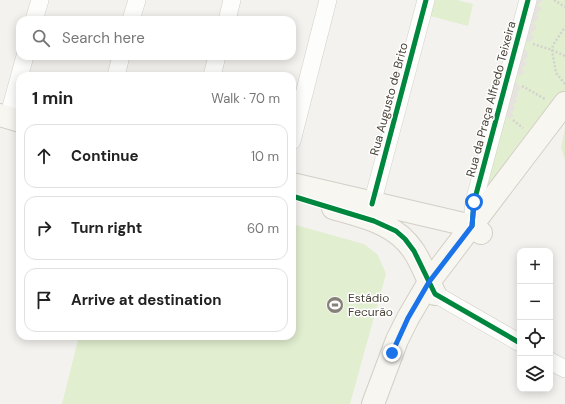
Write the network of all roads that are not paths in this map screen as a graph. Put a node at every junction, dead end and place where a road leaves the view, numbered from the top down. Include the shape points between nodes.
1 (40, 0) edge
2 (137, 0) edge
3 (232, 0) edge
4 (328, 0) edge
5 (426, 0) edge
6 (528, 0) edge
7 (35, 16) edge
8 (132, 16) edge
9 (228, 16) edge
10 (24, 60) edge
11 (120, 60) edge
12 (216, 60) edge
13 (21, 72) edge
14 (117, 72) edge
15 (213, 72) edge
16 (16, 96) edge
17 (556, 101) edge
18 (565, 121) edge
19 (10, 123) edge
20 (296, 125) edge
21 (296, 185) edge
22 (296, 197) edge
23 (372, 204) junction
24 (476, 230) junction
25 (432, 288) junction
26 (517, 341) edge
27 (553, 363) edge
28 (565, 369) edge
29 (373, 404) edge
30 (384, 404) edge

1 - 7 street
2 - 8 street
3 - 9 street
4 - 20 street
5 - 23 street, Rua Augusto de Brito
6 - 24 street, Rua da Praça Alfredo Teixeira via 474,202
10 - 13 street
11 - 14 street
12 - 15 street
16 - 19 street
17 - 24 main road
18 - 24 main road
21 - 23 main road
22 - 25 main road via 374,221 396,231 414,251
23 - 24 main road
24 - 25 main road
25 - 26 street
25 - 29 main road via 397,340
25 - 30 main road
27 - 28 street

